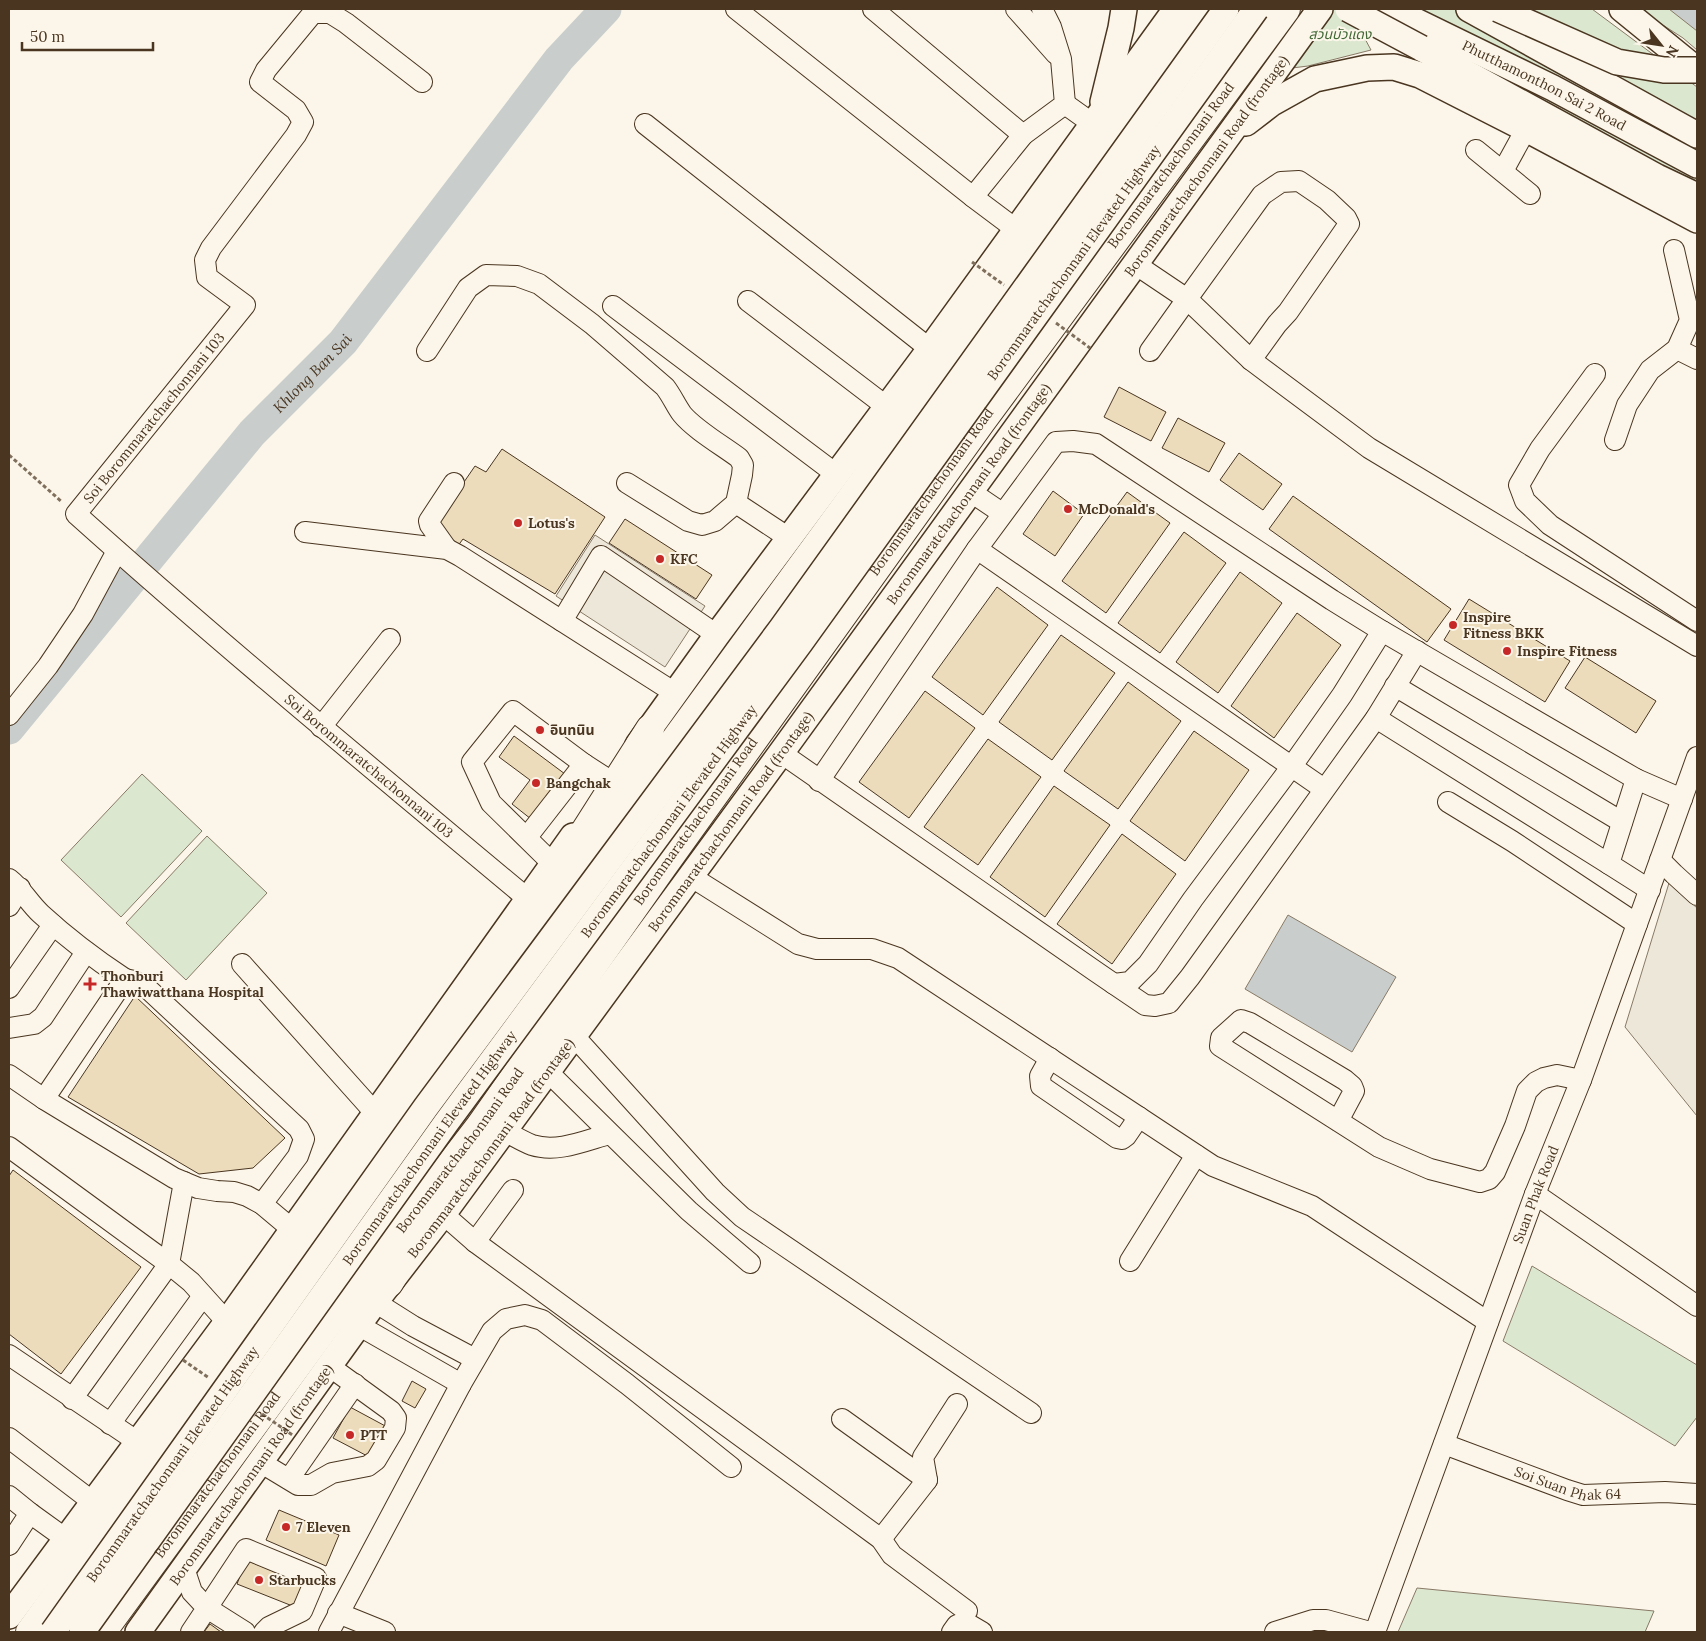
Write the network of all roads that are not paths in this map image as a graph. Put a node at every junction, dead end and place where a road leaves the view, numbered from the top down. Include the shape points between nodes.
1 (737, 9) edge
2 (873, 9) edge
3 (1016, 9) edge
4 (1042, 9) edge
5 (1124, 9) edge
6 (1176, 9) edge
7 (1203, 9) edge
8 (1226, 9) edge
9 (1256, 9) edge
10 (1286, 9) edge
11 (1320, 9) edge
12 (1348, 9) edge
13 (1389, 9) edge
14 (1468, 9) edge
15 (1498, 9) edge
16 (1622, 9) edge
17 (1061, 59) junction
18 (1697, 70) edge
19 (1420, 75) junction
20 (422, 82) dead end
21 (1065, 104) junction
22 (1097, 119) junction
23 (645, 124) dead end
24 (1526, 129) junction
25 (1023, 135) junction
26 (1697, 136) edge
27 (1225, 139) junction
28 (1476, 150) dead end
29 (1697, 165) edge
30 (1503, 171) junction
31 (1530, 194) dead end
32 (1697, 196) edge
33 (973, 197) junction
34 (1697, 220) edge
35 (1017, 230) junction
36 (1674, 250) dead end
37 (1136, 264) junction
38 (1187, 299) junction
39 (748, 301) dead end
40 (612, 306) dead end
41 (1694, 322) edge
42 (930, 349) junction
43 (1677, 349) junction
44 (428, 351) dead end
45 (1150, 351) dead end
46 (1697, 359) edge
47 (1251, 360) junction
48 (1595, 374) dead end
49 (887, 406) junction
50 (1615, 440) dead end
51 (836, 474) junction
52 (454, 483) dead end
53 (628, 483) dead end
54 (971, 492) junction
55 (736, 503) junction
56 (1002, 513) junction
57 (305, 532) dead end
58 (789, 538) junction
59 (447, 549) junction
60 (977, 549) junction
61 (120, 555) junction
62 (1697, 620) edge
63 (562, 621) junction
64 (1382, 631) junction
65 (717, 635) junction
66 (390, 639) dead end
67 (1697, 646) edge
68 (1417, 651) junction
69 (1395, 686) junction
70 (675, 693) junction
71 (9, 715) edge
72 (1376, 718) junction
73 (321, 727) junction
74 (650, 729) junction
75 (781, 753) junction
76 (1697, 757) edge
77 (584, 764) junction
78 (1292, 766) junction
79 (1636, 779) junction
80 (820, 781) junction
81 (612, 782) junction
82 (1324, 790) junction
83 (1682, 799) junction
84 (1448, 802) dead end
85 (1622, 822) junction
86 (527, 837) junction
87 (1660, 860) junction
88 (553, 864) junction
89 (1609, 864) junction
90 (690, 876) junction
91 (14, 884) edge
92 (1650, 890) junction
93 (1697, 895) edge
94 (528, 899) junction
95 (9, 906) edge
96 (53, 924) junction
97 (1638, 924) junction
98 (86, 952) junction
99 (242, 964) dead end
100 (125, 979) junction
101 (1114, 984) junction
102 (9, 988) edge
103 (11, 1022) edge
104 (573, 1036) junction
105 (1050, 1058) junction
106 (547, 1071) junction
107 (9, 1075) edge
108 (1581, 1080) junction
109 (414, 1098) junction
110 (44, 1099) junction
111 (376, 1114) junction
112 (1139, 1117) junction
113 (1338, 1121) junction
114 (492, 1128) junction
115 (609, 1134) junction
116 (9, 1147) edge
117 (1196, 1155) junction
118 (184, 1182) junction
119 (513, 1190) dead end
120 (1535, 1194) junction
121 (262, 1204) junction
122 (443, 1214) junction
123 (293, 1230) junction
124 (475, 1242) junction
125 (1130, 1260) dead end
126 (750, 1263) dead end
127 (169, 1264) junction
128 (382, 1292) junction
129 (203, 1296) junction
130 (1697, 1306) edge
131 (227, 1322) junction
132 (1488, 1322) junction
133 (358, 1325) junction
134 (9, 1355) edge
135 (475, 1359) junction
136 (329, 1366) junction
137 (354, 1384) junction
138 (461, 1384) junction
139 (72, 1399) junction
140 (957, 1404) dead end
141 (1031, 1413) dead end
142 (842, 1419) dead end
143 (110, 1424) junction
144 (9, 1438) edge
145 (138, 1442) junction
146 (1444, 1444) junction
147 (260, 1462) junction
148 (731, 1467) dead end
149 (289, 1479) junction
150 (927, 1480) junction
151 (1697, 1494) edge
152 (9, 1496) edge
153 (94, 1502) junction
154 (30, 1513) junction
155 (66, 1539) junction
156 (881, 1539) junction
157 (9, 1545) edge
158 (184, 1568) junction
159 (207, 1608) junction
160 (967, 1611) dead end
161 (338, 1613) junction
162 (9, 1616) edge
163 (30, 1632) edge
164 (53, 1632) edge
165 (82, 1632) edge
166 (102, 1632) edge
167 (138, 1632) edge
168 (191, 1632) edge
169 (245, 1632) edge
170 (264, 1632) edge
171 (328, 1632) edge
172 (386, 1632) edge
173 (952, 1632) edge
174 (982, 1632) edge
175 (1275, 1632) edge
176 (1370, 1632) edge
177 (1375, 1632) edge

1 - 33 street
2 - 25 street
3 - 17 street
4 - 17 street
5 - 22 main road
6 - 22 main road
7 - 109 highway via 982,319
8 - 164 main road, Borommaratchachonnani Elevated Highway, bridge via 787,620 426,1107
9 - 165 main road, Borommaratchachonnani Elevated Highway, bridge via 806,635 446,1123
10 - 114 highway, Borommaratchachonnani Road via 970,438 661,869
11 - 27 main road, Borommaratchachonnani Road (frontage)
12 - 32 main road, bridge
13 - 19 main road via 1385,20 1391,46 1398,58
13 - 29 main road, Phutthamonthon Sai 2 Road via 1553,88
14 - 26 main road, Phutthamonthon Sai 2 Road
15 - 18 main road, bridge via 1617,62 1664,70
16 - 18 main road
17 - 21 street
19 - 24 main road
19 - 27 main road via 1394,67 1367,68 1314,79 1272,103
20 - 61 street, Soi Borommaratchachonnani 103 via 346,23 330,14 313,12 266,70 260,82 296,110 303,122 205,260 207,277 245,305 76,514
21 - 22 street
21 - 25 street
22 - 35 main road
23 - 42 street
24 - 30 street
24 - 34 main road
25 - 33 street
27 - 37 main road, Borommaratchachonnani Road (frontage)
28 - 30 street
30 - 31 street
33 - 35 street
35 - 42 main road
36 - 41 street
37 - 38 street
37 - 54 main road, Borommaratchachonnani Road (frontage)
38 - 45 street
38 - 47 street
38 - 47 street via 1262,195 1281,182 1299,181 1346,218 1349,224 1345,232
39 - 49 street
40 - 51 street
41 - 43 street
42 - 49 main road
43 - 46 street
43 - 50 street via 1650,370 1627,405
44 - 55 street via 468,288 486,275 516,276 538,284 592,324 665,387 688,421 739,458 743,465
47 - 67 street via 1369,448
48 - 62 street via 1540,449 1519,486 1521,493 1550,525
49 - 51 main road
51 - 58 main road
52 - 59 street via 429,521
53 - 55 street via 688,521 702,525 715,521
54 - 56 street
54 - 75 main road, Borommaratchachonnani Road (frontage)
55 - 58 street
56 - 60 street
56 - 64 street via 1056,442 1073,440 1096,444
57 - 59 street
58 - 65 main road
59 - 63 street
60 - 78 street
60 - 80 street
61 - 71 street via 48,666
61 - 73 street, Soi Borommaratchachonnani 103
63 - 65 street via 601,556
63 - 70 street
64 - 68 street
64 - 78 street
65 - 70 main road
66 - 73 street
68 - 69 street
68 - 79 street
69 - 72 street
69 - 85 street
70 - 74 main road
72 - 82 street
72 - 89 street
73 - 94 street, Soi Borommaratchachonnani 103
74 - 81 main road
74 - 109 highway
75 - 80 street
75 - 90 main road, Borommaratchachonnani Road (frontage)
76 - 83 street, Suan Phak Road
77 - 81 street
77 - 86 street
77 - 86 street via 513,712 472,762 491,803
78 - 82 street
78 - 101 street via 1148,964 1130,982
79 - 83 street
79 - 85 street
80 - 101 street
81 - 88 main road
82 - 101 street via 1169,1003 1145,1005
83 - 87 street, Suan Phak Road
84 - 97 street
85 - 89 street
86 - 88 street
87 - 92 street, Suan Phak Road
87 - 93 street
88 - 94 main road
89 - 92 street
90 - 104 main road, Borommaratchachonnani Road (frontage)
90 - 105 street via 798,944 817,949 872,949 898,958
91 - 95 street
91 - 96 street
92 - 97 street, Suan Phak Road
94 - 111 main road
96 - 98 street
96 - 102 street
97 - 108 street, Suan Phak Road
98 - 100 street
98 - 103 street via 43,1017 34,1024
99 - 111 street
100 - 110 street
100 - 121 street via 147,988 299,1129 304,1139 298,1156
104 - 106 main road, Borommaratchachonnani Road (frontage)
104 - 141 street via 715,1192 742,1216
105 - 112 street
105 - 112 street via 1040,1076 1041,1086 1117,1138 1126,1136
106 - 114 main road, Borommaratchachonnani Road (frontage)
106 - 115 street
107 - 110 street
108 - 113 street via 1558,1076 1544,1078 1527,1092 1495,1172 1480,1182 1430,1169 1379,1147
108 - 120 street, Suan Phak Road
109 - 163 highway
110 - 118 street
111 - 123 main road
112 - 117 street
113 - 113 street via 1220,1046 1221,1038 1241,1020 1250,1023 1345,1080 1354,1091
114 - 115 street via 549,1148
114 - 122 main road, Borommaratchachonnani Road (frontage)
114 - 128 highway
114 - 166 highway, Borommaratchachonnani Road via 326,1326
115 - 126 street via 689,1211
116 - 127 street
117 - 125 street
117 - 132 street via 1213,1166 1312,1206
118 - 121 street via 217,1192 234,1192
118 - 127 street
119 - 124 street
120 - 130 street
120 - 132 street, Suan Phak Road
121 - 123 street
122 - 124 street
122 - 128 main road, Borommaratchachonnani Road (frontage)
123 - 131 main road
124 - 156 street
127 - 129 street
127 - 139 street
128 - 133 main road, Borommaratchachonnani Road (frontage)
128 - 135 street via 413,1326
129 - 131 street
129 - 143 street
131 - 145 main road
132 - 146 street, Suan Phak Road
133 - 136 main road, Borommaratchachonnani Road (frontage)
133 - 138 street
134 - 139 street
135 - 138 street
135 - 148 street via 492,1331 506,1319 525,1315 542,1320
136 - 137 street
136 - 147 main road, Borommaratchachonnani Road (frontage)
137 - 149 street
137 - 149 street via 396,1418 395,1428 376,1460 368,1466 332,1473 311,1485 298,1485
138 - 161 street
139 - 143 street
140 - 150 street via 924,1457
142 - 150 street
143 - 145 street
144 - 153 street
145 - 153 main road
146 - 151 street, Soi Suan Phak 64 via 1583,1495
146 - 177 street, Suan Phak Road
147 - 149 street
147 - 158 main road, Borommaratchachonnani Road (frontage)
150 - 156 street
152 - 154 street
153 - 155 main road
154 - 155 street
154 - 157 street
155 - 162 main road
156 - 160 street via 892,1555
158 - 159 street via 192,1592
158 - 167 main road, Borommaratchachonnani Road (frontage)
159 - 168 street
159 - 169 street
159 - 170 street via 246,1549 316,1578 302,1611
161 - 171 street
161 - 172 street
173 - 174 street via 965,1622
175 - 176 street via 1313,1620 1326,1620

